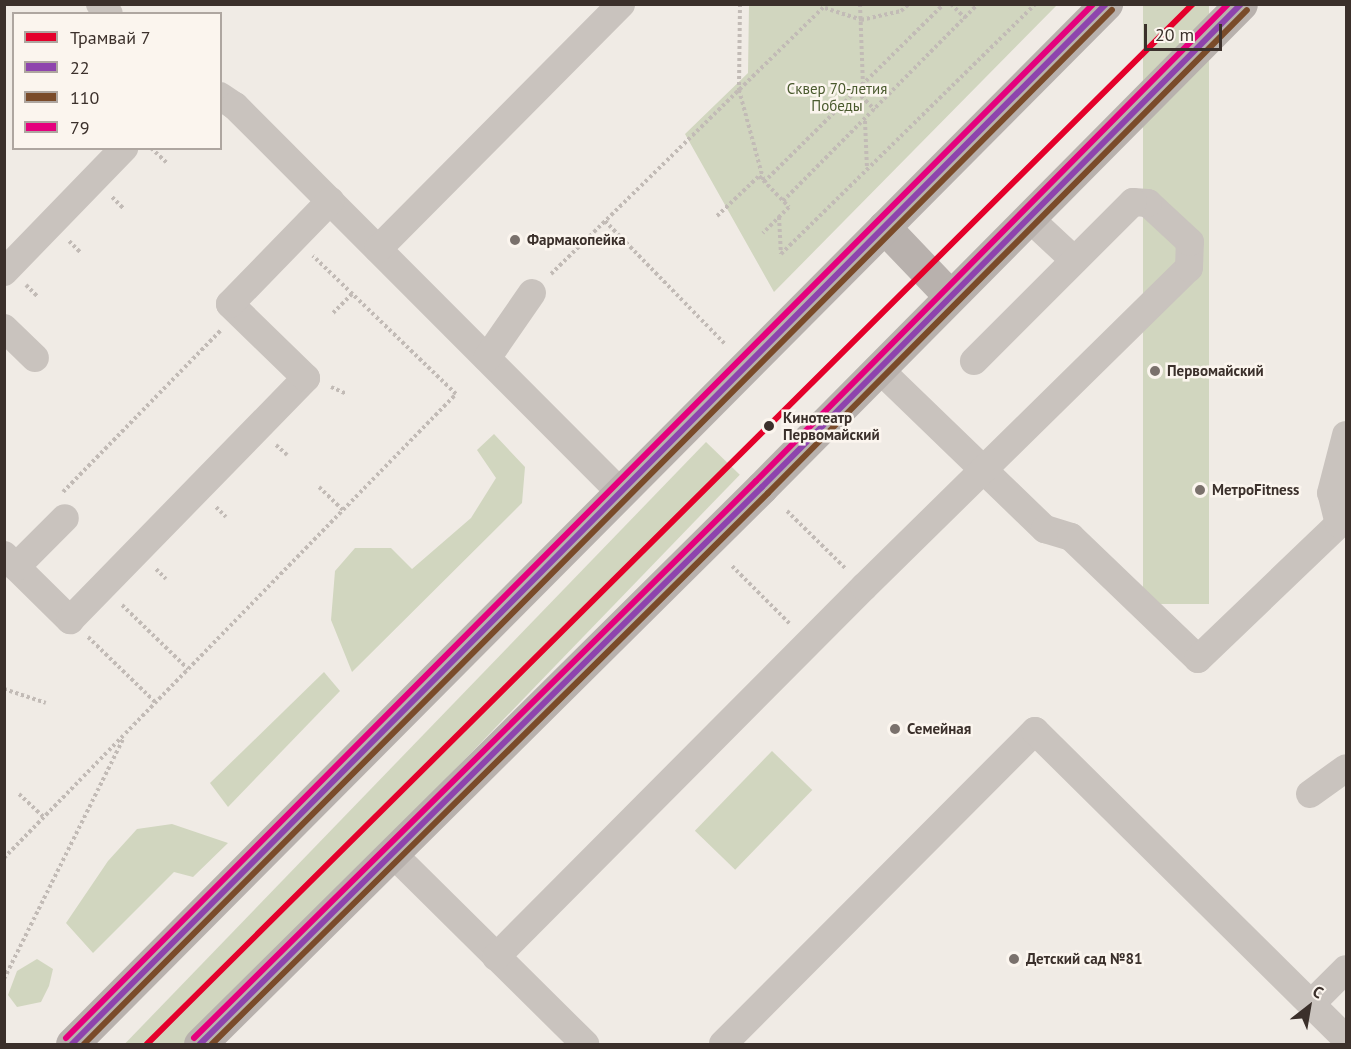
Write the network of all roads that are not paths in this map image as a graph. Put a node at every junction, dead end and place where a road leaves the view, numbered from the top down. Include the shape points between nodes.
1 (621, 4) edge
2 (1106, 4) edge
3 (1241, 4) edge
4 (222, 97) edge
5 (122, 150) edge
6 (330, 201) junction
7 (1029, 218) junction
8 (884, 227) junction
9 (378, 249) junction
10 (1074, 260) junction
11 (4, 272) edge
12 (532, 293) road end
13 (950, 296) junction
14 (4, 328) edge
15 (35, 358) dead end
16 (487, 358) junction
17 (974, 361) dead end
18 (878, 368) junction
19 (1347, 435) edge
20 (986, 471) junction
21 (621, 493) junction
22 (60, 509) road end
23 (10, 561) edge
24 (1347, 768) edge
25 (1310, 794) dead end
26 (392, 853) junction
27 (496, 957) junction
28 (1347, 969) edge
29 (1311, 1004) junction
30 (1347, 1039) edge
31 (72, 1044) edge
32 (200, 1044) edge
33 (585, 1044) edge
34 (723, 1044) edge

1 - 9 street
2 - 8 main road
3 - 7 main road
4 - 6 street
5 - 11 street
6 - 9 street
6 - 23 street via 230,304 306,378 70,620
7 - 10 street
7 - 13 main road
8 - 13 main road
8 - 21 main road
9 - 16 street
10 - 17 street
10 - 20 street via 1133,201 1148,203 1190,242 1190,268
12 - 16 street
13 - 18 main road
14 - 15 street
16 - 21 street
18 - 20 street
18 - 26 main road
19 - 20 street via 1331,493 1339,524 1198,659 1071,537 1045,529
20 - 27 street via 864,587
21 - 31 main road
22 - 23 street
24 - 25 street
26 - 27 street
26 - 32 main road
27 - 33 street
28 - 29 street
29 - 30 street
29 - 34 street via 1035,730

